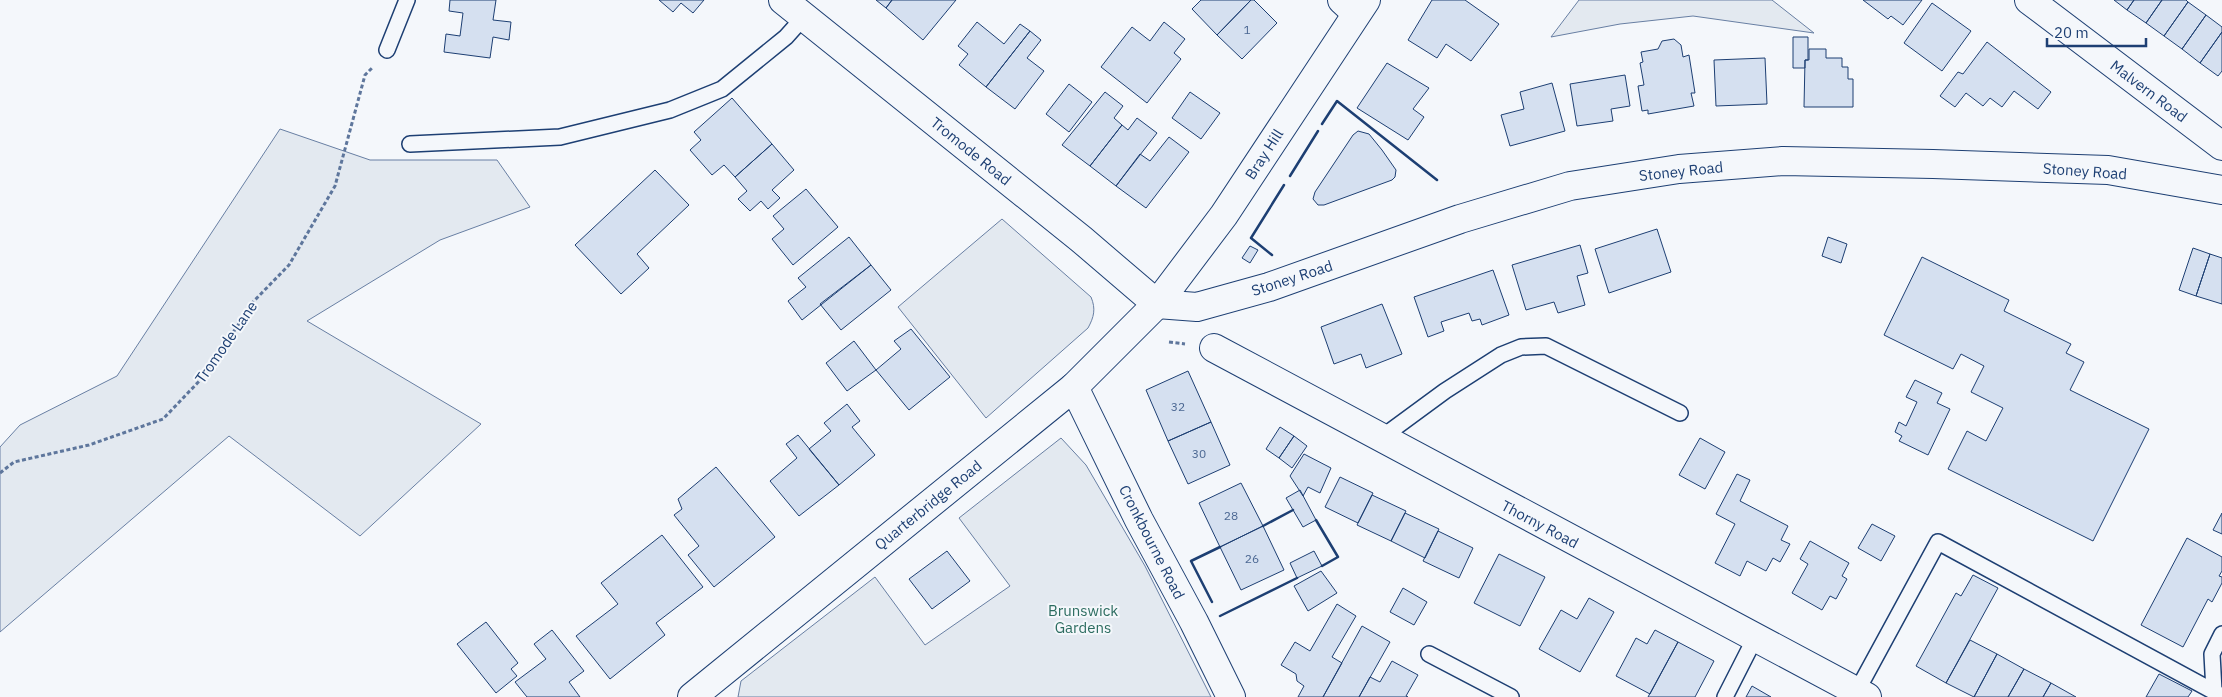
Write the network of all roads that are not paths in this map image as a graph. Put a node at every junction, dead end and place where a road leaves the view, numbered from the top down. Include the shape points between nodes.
1 (408, 0) edge
2 (783, 0) edge
3 (2029, 0) edge
4 (1355, 4) edge
5 (803, 18) junction
6 (387, 50) road end
7 (410, 144) dead end
8 (2222, 146) edge
9 (2222, 190) edge
10 (1157, 304) junction
11 (1214, 348) dead end
12 (1074, 387) junction
13 (1680, 413) dead end
14 (1381, 438) junction
15 (2222, 634) edge
16 (1755, 638) junction
17 (1429, 654) dead end
18 (2218, 693) edge
19 (1862, 694) edge
20 (692, 697) edge
21 (1231, 697) edge
22 (1511, 697) edge
23 (1725, 697) edge

1 - 6 lane
2 - 5 main road, Tromode Road
3 - 8 main road, Malvern Road
4 - 10 main road, Bray Hill via 1224,215
5 - 7 lane via 786,37 722,89 670,110 560,137
5 - 10 main road, Tromode Road via 1081,239
9 - 10 main road, Stoney Road via 2108,170 1783,162 1679,169 1570,186 1460,219 1269,287 1197,306
10 - 12 main road, Quarterbridge Road
11 - 14 main road, Thorny Road
12 - 20 main road, Quarterbridge Road
12 - 21 main road, Cronkbourne Road
13 - 14 lane via 1546,346 1521,347 1501,355 1445,391
14 - 16 main road, Thorny Road
15 - 18 lane via 2212,654
16 - 19 main road, Thorny Road
16 - 23 lane
17 - 22 lane
18 - 19 lane via 1938,542

